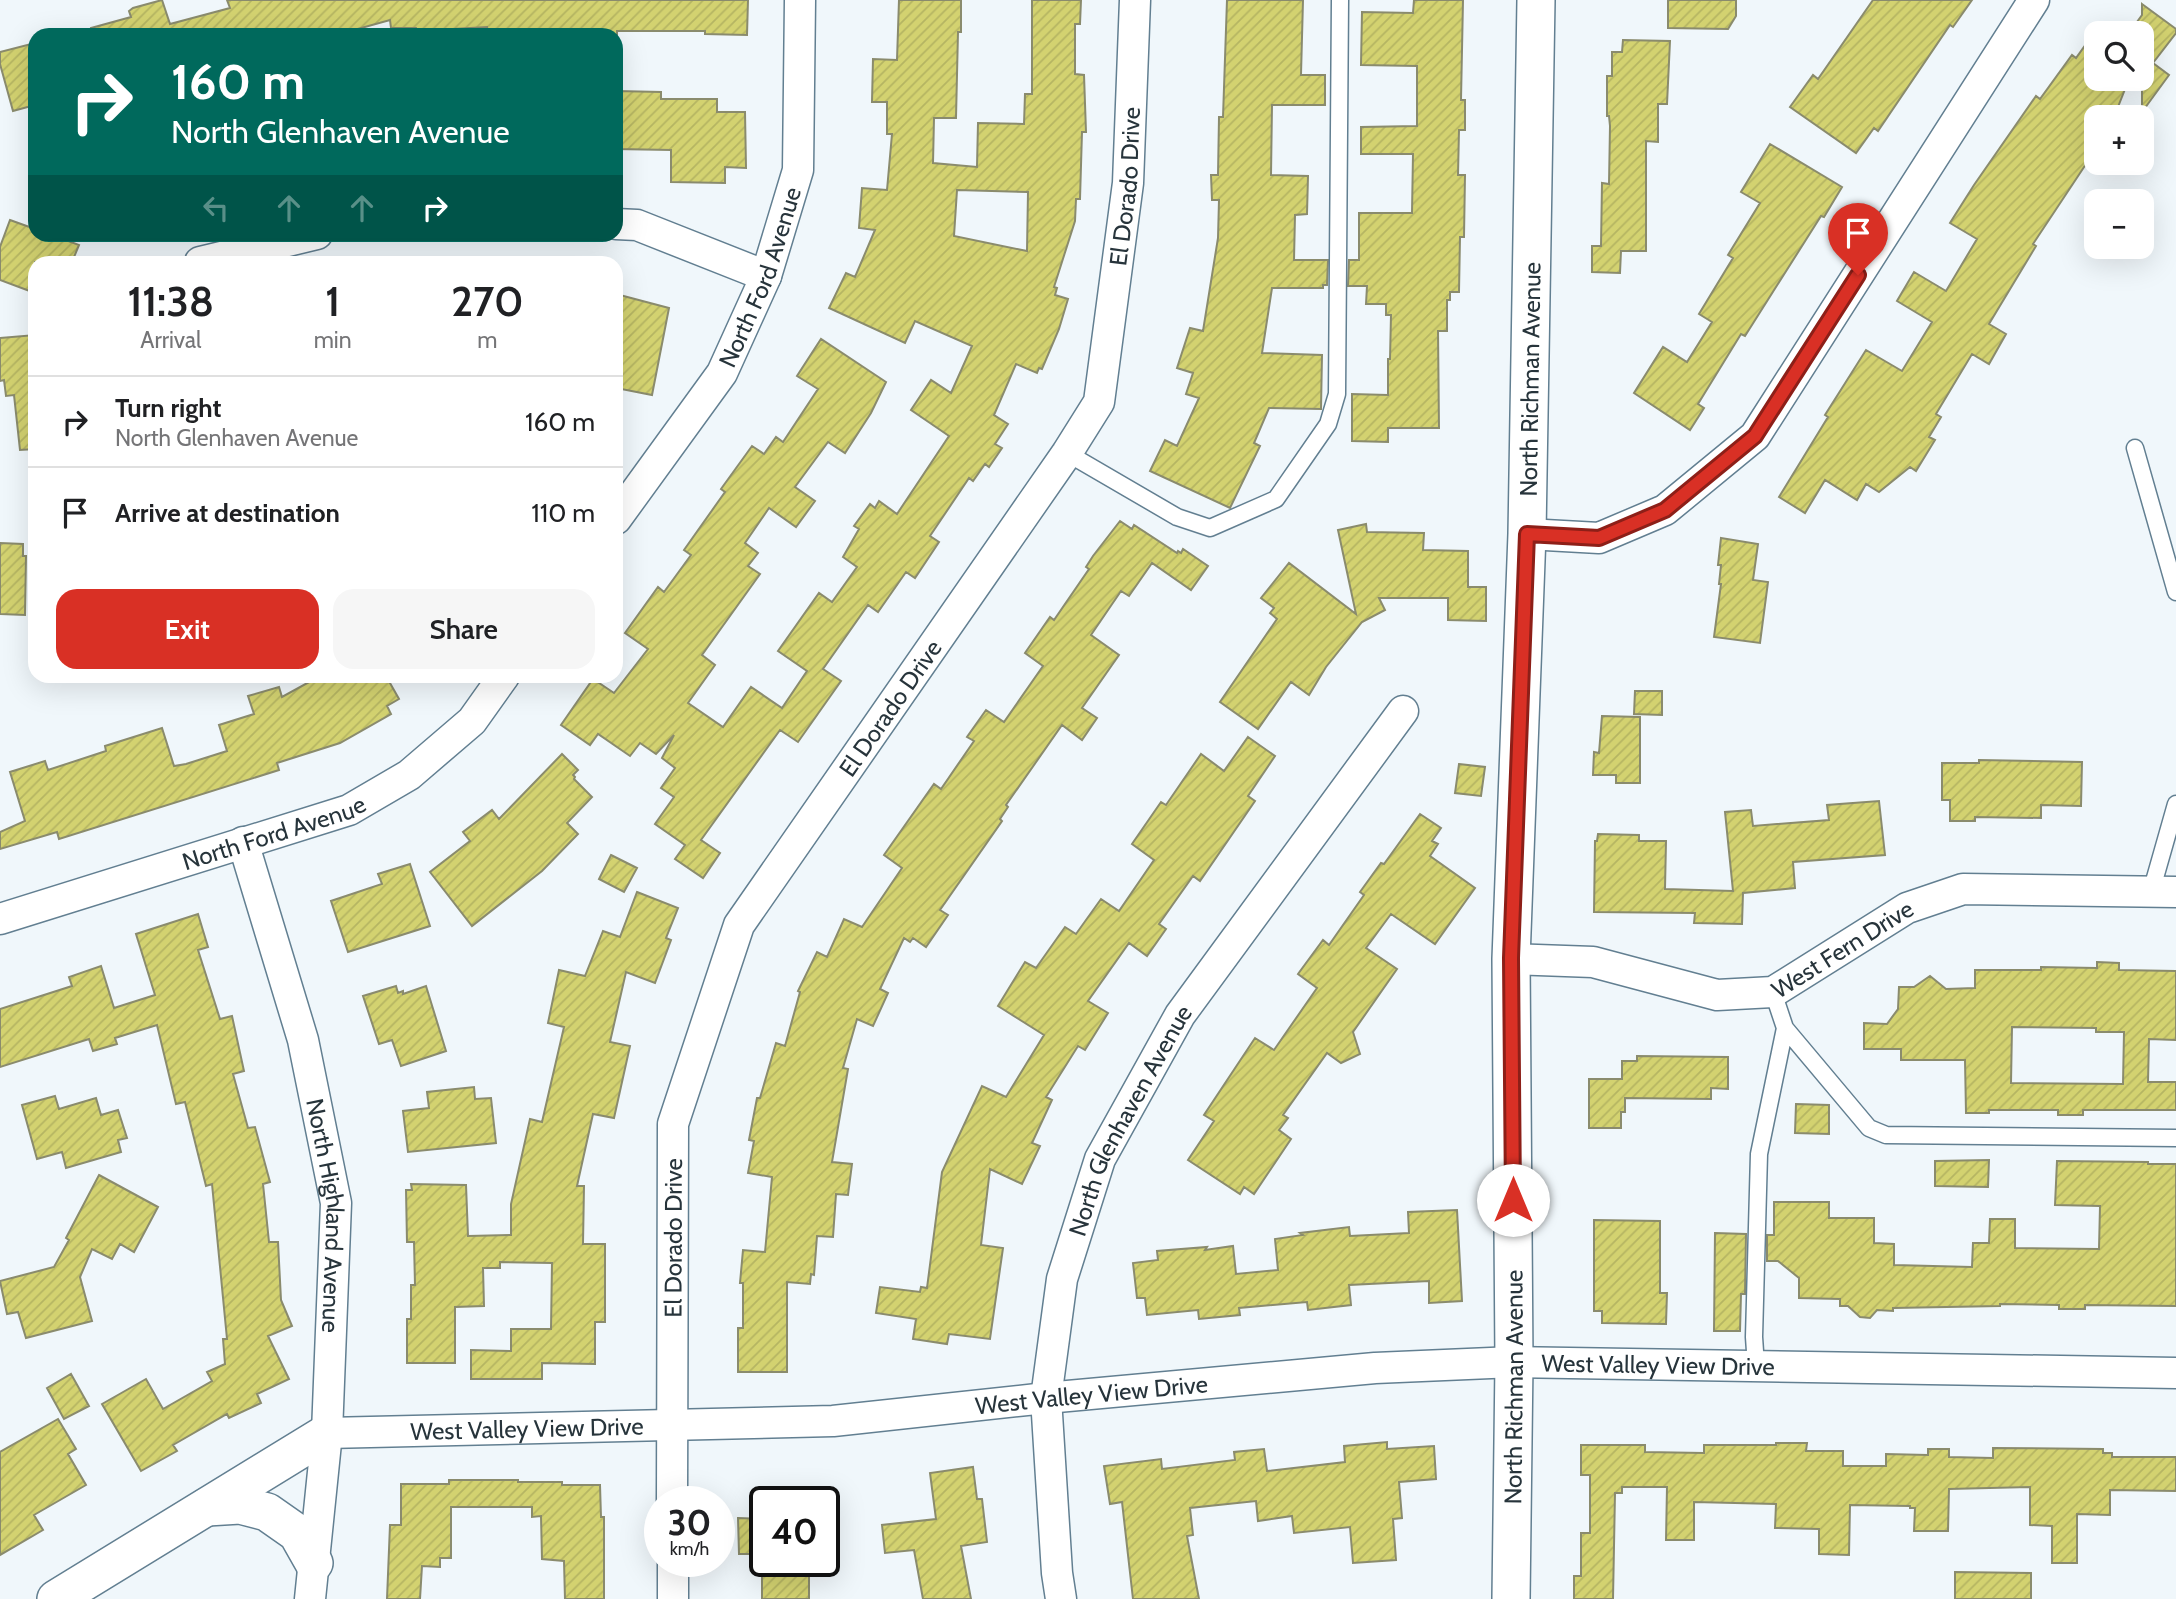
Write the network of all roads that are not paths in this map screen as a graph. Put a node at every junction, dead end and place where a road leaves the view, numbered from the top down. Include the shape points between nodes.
1 (800, 0) edge
2 (1135, 0) edge
3 (1340, 0) edge
4 (1536, 0) edge
5 (2034, 0) edge
6 (623, 224) edge
7 (284, 242) edge
8 (225, 256) edge
9 (766, 276) junction
10 (2135, 448) dead end
11 (1067, 453) junction
12 (623, 509) edge
13 (1527, 534) junction
14 (2176, 592) edge
15 (499, 683) edge
16 (1404, 711) dead end
17 (2176, 804) edge
18 (243, 842) junction
19 (2164, 892) edge
20 (0, 919) edge
21 (1511, 958) junction
22 (1773, 992) junction
23 (1785, 1028) junction
24 (2176, 1138) edge
25 (1514, 1362) junction
26 (1756, 1366) junction
27 (2176, 1373) edge
28 (1046, 1398) junction
29 (671, 1425) junction
30 (327, 1433) junction
31 (672, 1486) edge
32 (207, 1507) junction
33 (314, 1563) junction
34 (673, 1577) edge
35 (56, 1599) edge
36 (310, 1599) edge
37 (673, 1599) edge
38 (1061, 1599) edge
39 (1511, 1599) edge

1 - 9 street, North Ford Avenue via 798,170
2 - 11 street, El Dorado Drive via 1128,183 1099,402
3 - 11 lane via 1337,394 1328,424 1276,499 1210,528 1177,517
4 - 13 street, North Richman Avenue
5 - 13 street via 1755,436 1665,510 1599,538
6 - 9 street via 637,225
7 - 8 street
9 - 12 street, North Ford Avenue via 722,373
10 - 14 lane
11 - 29 street, El Dorado Drive via 739,925 673,1124
13 - 21 street, North Richman Avenue
15 - 18 street, North Ford Avenue via 472,721 409,775 349,810
16 - 28 street, North Glenhaven Avenue via 1180,1016 1100,1159 1062,1279
17 - 19 lane
18 - 20 street, North Ford Avenue
18 - 30 street, North Highland Avenue via 303,1040 336,1203
19 - 22 street, West Fern Drive via 1963,889 1907,908
21 - 22 street, West Fern Drive via 1593,962 1717,995
21 - 25 street, North Richman Avenue
22 - 23 lane
23 - 24 lane via 1868,1128 1886,1135
23 - 26 lane via 1759,1154
25 - 26 street, West Valley View Drive
25 - 28 street, West Valley View Drive via 1375,1367
25 - 39 street, North Richman Avenue
26 - 27 street, West Valley View Drive
28 - 29 street, West Valley View Drive via 833,1421
28 - 38 street, North Glenhaven Avenue
29 - 30 street, West Valley View Drive
29 - 31 street, El Dorado Drive
30 - 32 street
30 - 33 street, North Highland Avenue
32 - 33 street via 240,1505 267,1512 297,1534
32 - 35 street
33 - 36 street, North Highland Avenue
34 - 37 street

